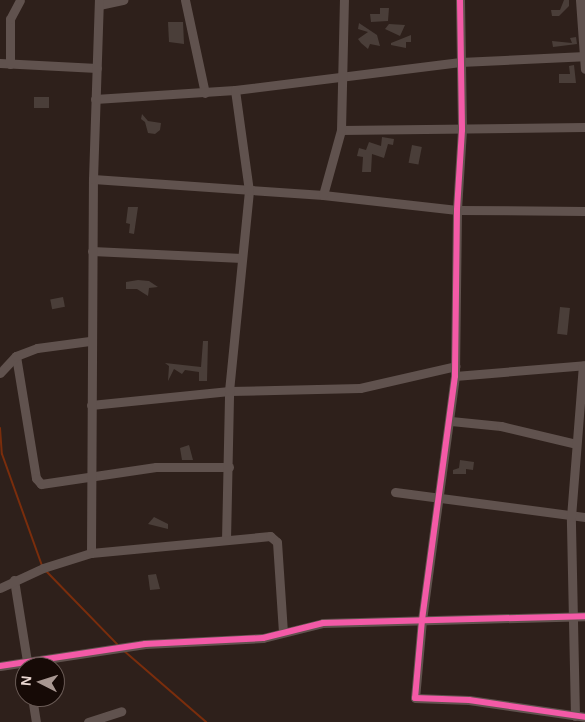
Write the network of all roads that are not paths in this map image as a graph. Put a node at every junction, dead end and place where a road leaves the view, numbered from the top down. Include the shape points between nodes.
1 (20, 0) edge
2 (123, 0) edge
3 (185, 0) edge
4 (344, 0) edge
5 (460, 0) edge
6 (580, 0) edge
7 (99, 2) edge
8 (584, 56) edge
9 (460, 62) junction
10 (0, 63) edge
11 (10, 64) junction
12 (97, 68) junction
13 (585, 69) edge
14 (343, 75) junction
15 (235, 90) junction
16 (204, 93) junction
17 (95, 99) junction
18 (585, 127) edge
19 (341, 130) junction
20 (462, 130) junction
21 (92, 179) junction
22 (249, 191) junction
23 (323, 195) junction
24 (457, 210) junction
25 (585, 211) edge
26 (92, 251) junction
27 (242, 258) junction
28 (90, 341) junction
29 (16, 356) junction
30 (584, 365) edge
31 (456, 366) junction
32 (0, 373) edge
33 (455, 376) junction
34 (229, 390) junction
35 (91, 405) junction
36 (451, 421) junction
37 (576, 444) junction
38 (229, 468) junction
39 (91, 474) junction
40 (394, 492) dead end
41 (440, 496) junction
42 (571, 517) junction
43 (585, 517) edge
44 (226, 540) junction
45 (91, 553) junction
46 (14, 580) junction
47 (0, 588) edge
48 (585, 616) edge
49 (572, 617) junction
50 (422, 620) junction
51 (283, 632) junction
52 (26, 657) edge
53 (65, 658) edge
54 (15, 665) edge
55 (0, 666) edge
56 (34, 707) edge
57 (121, 711) dead end
58 (575, 716) junction
59 (585, 717) edge
60 (102, 720) edge
61 (36, 722) edge
62 (88, 722) edge

1 - 11 street via 10,19
2 - 7 street
3 - 16 street
4 - 14 street
5 - 9 street
6 - 8 street
7 - 12 street
8 - 9 street
8 - 13 street
9 - 14 street
9 - 20 street
10 - 11 street
11 - 12 street
12 - 17 street
14 - 15 street
14 - 19 street
15 - 16 street
15 - 22 street
16 - 17 street
17 - 21 street
18 - 20 street
19 - 20 street
19 - 23 street
20 - 24 street
21 - 22 street
21 - 26 street
22 - 23 street
22 - 27 street
23 - 24 street
24 - 25 street
24 - 31 street
26 - 27 street
26 - 28 street
27 - 34 street
28 - 29 street via 36,348
28 - 35 street
29 - 32 street
29 - 39 street via 38,482 46,484
30 - 33 street
30 - 37 street
31 - 33 street
31 - 34 street via 360,388
33 - 36 street
34 - 35 street
34 - 38 street
35 - 39 street
36 - 37 street via 502,426
36 - 41 street
37 - 42 street
38 - 39 street via 156,467
38 - 44 street
39 - 45 street
40 - 41 street
41 - 42 street
41 - 50 street
42 - 43 street
42 - 49 street
44 - 45 street
44 - 51 street via 266,536 275,539
45 - 46 street
46 - 47 street
46 - 52 street
48 - 49 street
49 - 50 street
49 - 58 street
50 - 51 street via 323,623
50 - 58 street via 416,699 469,700
51 - 53 street via 251,639 145,644
54 - 55 street
56 - 61 street
57 - 60 street
58 - 59 street
60 - 62 street

